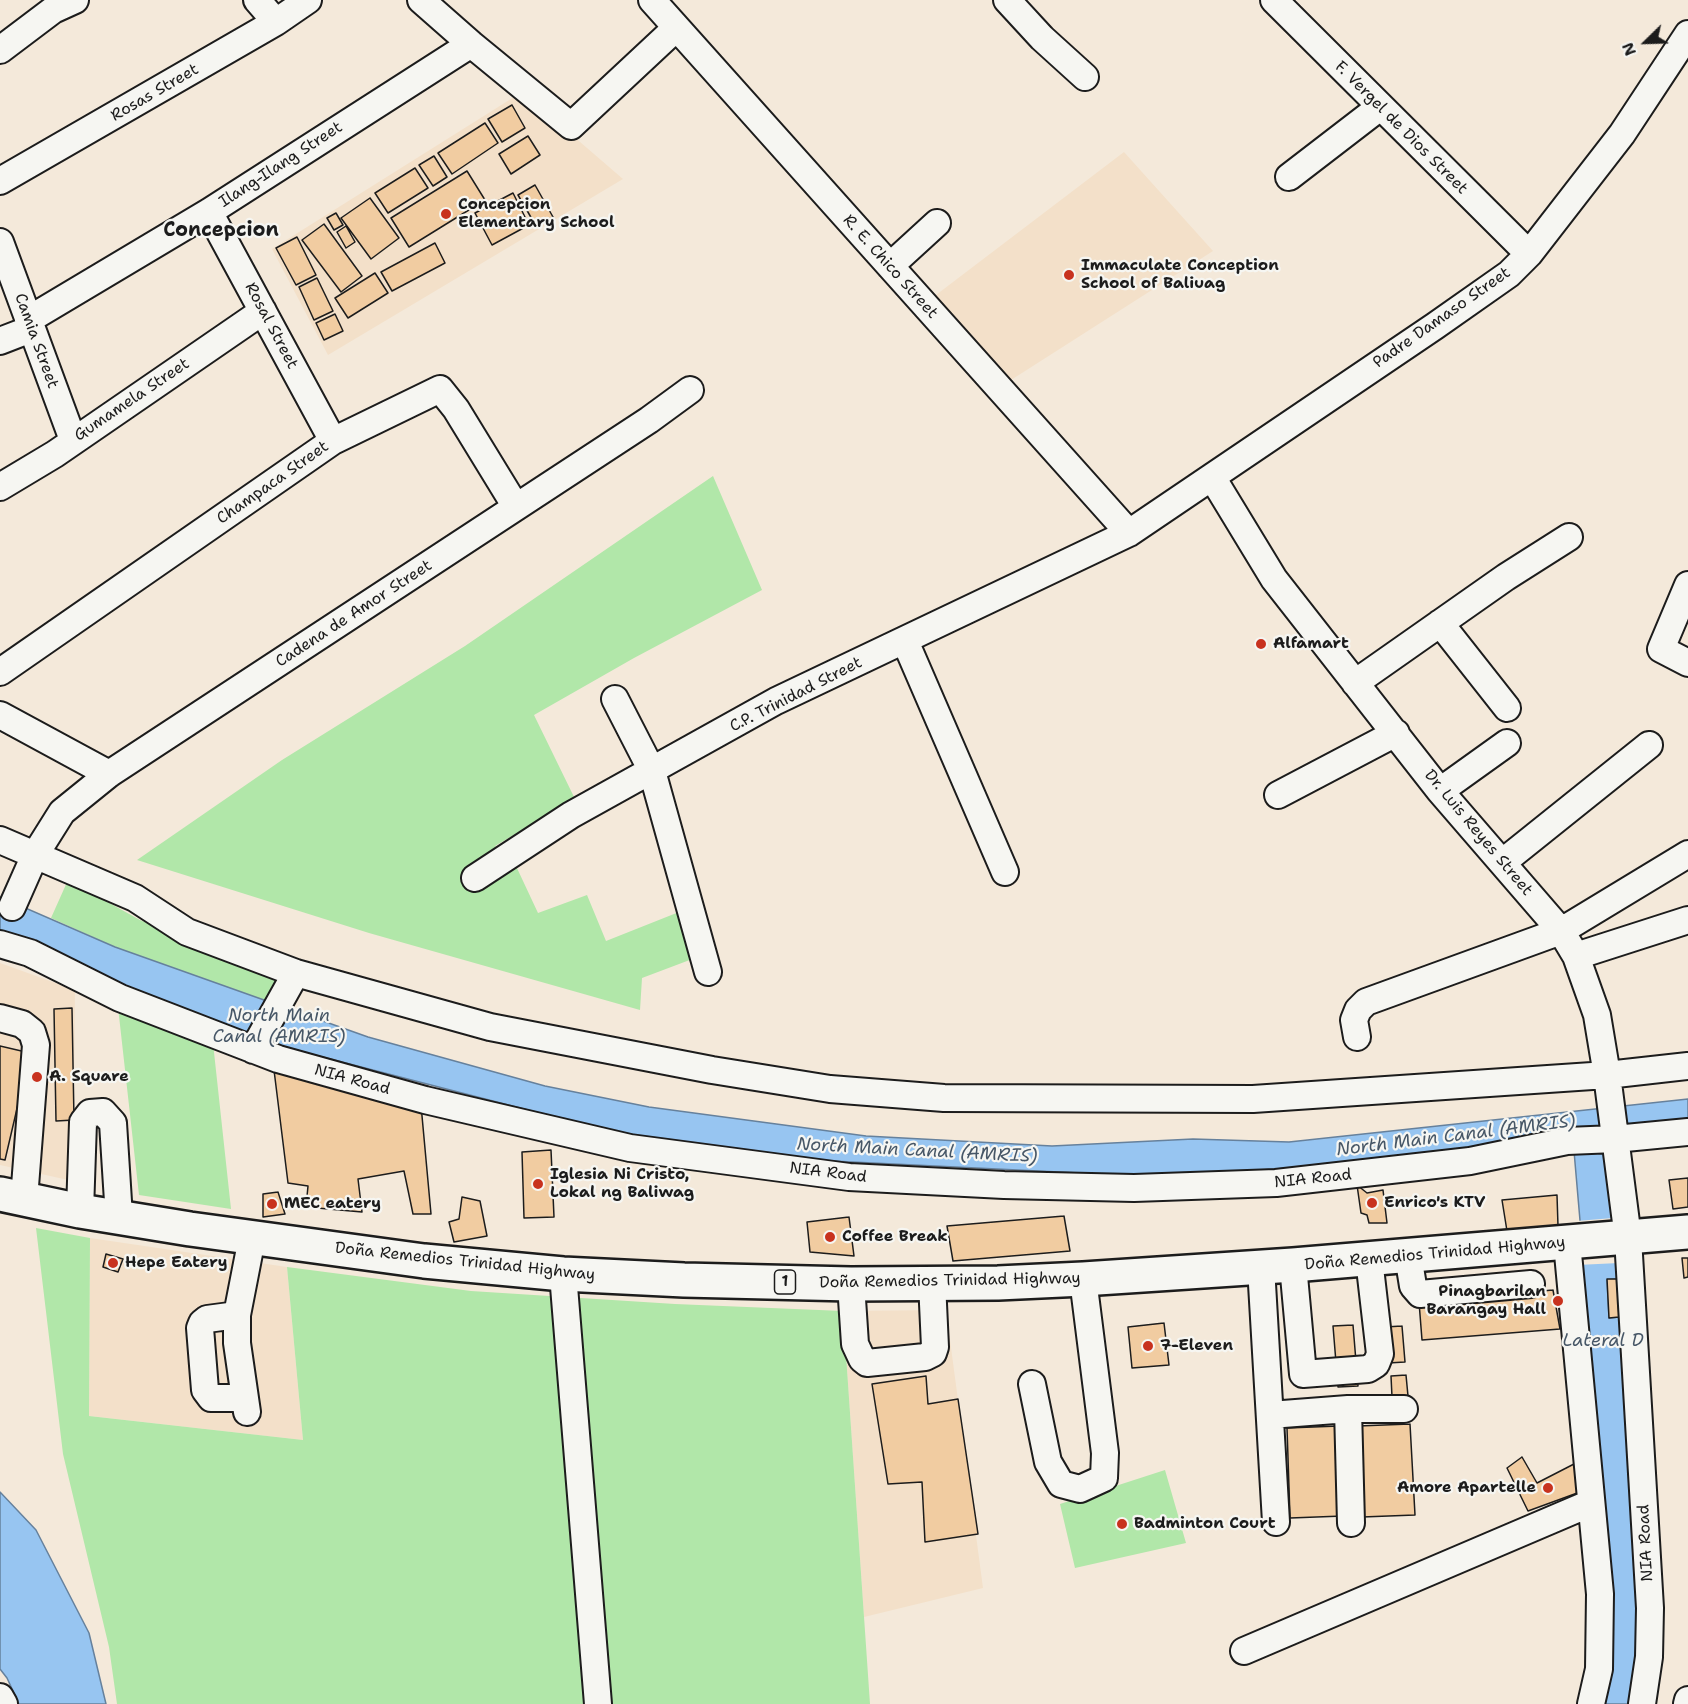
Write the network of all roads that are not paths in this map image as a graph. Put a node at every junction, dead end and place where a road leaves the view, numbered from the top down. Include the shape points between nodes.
1 (75, 0) edge
2 (257, 0) edge
3 (308, 0) edge
4 (421, 0) edge
5 (652, 0) edge
6 (1007, 0) edge
7 (1274, 0) edge
8 (276, 22) junction
9 (676, 28) junction
10 (1688, 34) edge
11 (471, 44) junction
12 (0, 50) edge
13 (1085, 77) dead end
14 (1380, 107) junction
15 (1289, 177) dead end
16 (0, 181) edge
17 (209, 212) junction
18 (937, 223) dead end
19 (0, 242) edge
20 (1529, 254) junction
21 (890, 266) junction
22 (263, 311) junction
23 (29, 325) junction
24 (0, 341) edge
25 (690, 390) dead end
26 (73, 440) junction
27 (333, 441) junction
28 (1212, 477) junction
29 (0, 487) edge
30 (516, 507) junction
31 (1129, 533) junction
32 (1569, 537) dead end
33 (1688, 585) edge
34 (1440, 623) junction
35 (905, 641) junction
36 (1688, 663) edge
37 (0, 672) edge
38 (1355, 683) junction
39 (615, 699) dead end
40 (1507, 708) dead end
41 (0, 715) edge
42 (1396, 733) junction
43 (1507, 743) dead end
44 (1649, 745) dead end
45 (652, 771) junction
46 (109, 774) junction
47 (1440, 791) junction
48 (1278, 795) dead end
49 (0, 840) edge
50 (1688, 854) edge
51 (35, 855) junction
52 (1503, 862) junction
53 (1005, 872) dead end
54 (475, 878) dead end
55 (12, 907) dead end
56 (1688, 920) edge
57 (1560, 931) junction
58 (0, 944) edge
59 (1576, 956) junction
60 (708, 972) dead end
61 (296, 973) junction
62 (0, 1018) edge
63 (1357, 1037) dead end
64 (257, 1044) junction
65 (1688, 1066) edge
66 (1607, 1075) junction
67 (1613, 1128) junction
68 (1688, 1132) edge
69 (12, 1196) edge
70 (80, 1211) junction
71 (118, 1217) junction
72 (1688, 1232) edge
73 (252, 1238) junction
74 (1622, 1239) junction
75 (1571, 1243) junction
76 (1407, 1255) junction
77 (1369, 1259) junction
78 (1277, 1266) junction
79 (563, 1274) junction
80 (1083, 1279) junction
81 (932, 1282) junction
82 (851, 1284) junction
83 (1531, 1284) dead end
84 (237, 1315) junction
85 (1032, 1384) dead end
86 (1348, 1409) junction
87 (1404, 1409) dead end
88 (1270, 1415) junction
89 (1591, 1503) junction
90 (1276, 1522) dead end
91 (1351, 1524) dead end
92 (1244, 1651) dead end
93 (0, 1697) edge
94 (4, 1704) edge
95 (598, 1704) edge
96 (1591, 1704) edge
97 (1642, 1704) edge

1 - 12 street via 53,10
2 - 8 street
3 - 8 street, Rosas Street
4 - 11 street
5 - 9 street, R. E. Chico Street
6 - 13 street
7 - 14 street, F. Vergel de Dios Street
8 - 16 street, Rosas Street
9 - 11 street via 571,126
9 - 21 street, R. E. Chico Street
10 - 20 street, Padre Damaso Street via 1622,134
11 - 17 street, Ilang-Ilang Street
14 - 15 street
14 - 20 street, F. Vergel de Dios Street
17 - 22 street, Rosal Street
17 - 23 street, Ilang-Ilang Street
18 - 21 street
19 - 23 street, Camia Street
20 - 28 street, Padre Damaso Street via 1509,274
21 - 31 street, R. E. Chico Street
22 - 26 street, Gumamela Street
22 - 27 street, Rosal Street
23 - 24 street, Ilang-Ilang Street
23 - 26 street, Camia Street
25 - 30 street, Cadena de Amor Street
26 - 29 street, Gumamela Street
27 - 30 street, Champaca Street via 440,389
27 - 37 street, Champaca Street
28 - 31 street, Padre Damaso Street
28 - 38 street, Dr. Luis Reyes Street via 1274,579
30 - 46 street, Cadena de Amor Street
31 - 35 street, C.P. Trinidad Street
32 - 34 street
33 - 36 street via 1661,649
34 - 38 street
34 - 40 street
35 - 45 street, C.P. Trinidad Street via 776,701
35 - 53 street
38 - 42 street, Dr. Luis Reyes Street
39 - 45 street
41 - 46 street
42 - 47 street, Dr. Luis Reyes Street
42 - 48 street
43 - 47 street
44 - 52 street
45 - 54 street, C.P. Trinidad Street via 571,815
45 - 60 street
46 - 51 street, Cadena de Amor Street via 62,812
47 - 52 street, Dr. Luis Reyes Street
49 - 51 street
50 - 57 street
51 - 55 street, Cadena de Amor Street
51 - 61 street via 135,898 187,932
52 - 57 street, Dr. Luis Reyes Street
56 - 59 street
57 - 59 street, Dr. Luis Reyes Street
57 - 63 street via 1366,1002 1354,1020
58 - 64 street, NIA Road via 30,953 120,998
59 - 66 street, Dr. Luis Reyes Street via 1597,1015
61 - 64 street
61 - 66 street via 490,1026 702,1068 830,1089 944,1098 1253,1099
62 - 69 street via 22,1024 32,1032 36,1045
64 - 67 street, NIA Road via 279,1059 425,1100 630,1148 849,1177 1134,1188 1276,1183 1470,1161
65 - 66 street
66 - 67 street, Dr. Luis Reyes Street
67 - 68 street, NIA Road
67 - 74 street, Dr. Luis Reyes Street
69 - 70 highway, Doña Remedios Trinidad Highway / 1
70 - 71 highway, Doña Remedios Trinidad Highway / 1
70 - 71 street via 83,1122 90,1113 103,1112 113,1123
71 - 73 highway, Doña Remedios Trinidad Highway / 1
72 - 74 highway, Doña Remedios Trinidad Highway / 1
73 - 79 highway, Doña Remedios Trinidad Highway / 1 via 424,1261
73 - 84 street
74 - 75 highway, Doña Remedios Trinidad Highway / 1
74 - 97 street, NIA Road via 1650,1608 1649,1657
75 - 76 highway, Doña Remedios Trinidad Highway / 1
75 - 89 street
76 - 77 highway, Doña Remedios Trinidad Highway / 1
76 - 83 street via 1413,1287 1420,1294
77 - 78 highway, Doña Remedios Trinidad Highway / 1
77 - 78 street via 1380,1354 1376,1364 1368,1369 1303,1374
78 - 80 highway, Doña Remedios Trinidad Highway / 1
78 - 88 street
79 - 82 highway, Doña Remedios Trinidad Highway / 1
79 - 95 street
80 - 81 highway, Doña Remedios Trinidad Highway / 1
80 - 85 street via 1105,1452 1104,1478 1080,1489 1061,1484 1048,1462
81 - 82 highway, Doña Remedios Trinidad Highway / 1
81 - 82 street via 933,1353 867,1363 855,1344
84 - 84 street via 202,1323 205,1390 211,1398 246,1405
86 - 87 street
86 - 88 street
86 - 91 street
88 - 90 street
89 - 92 street
89 - 96 street via 1601,1622 1599,1669
93 - 94 street

